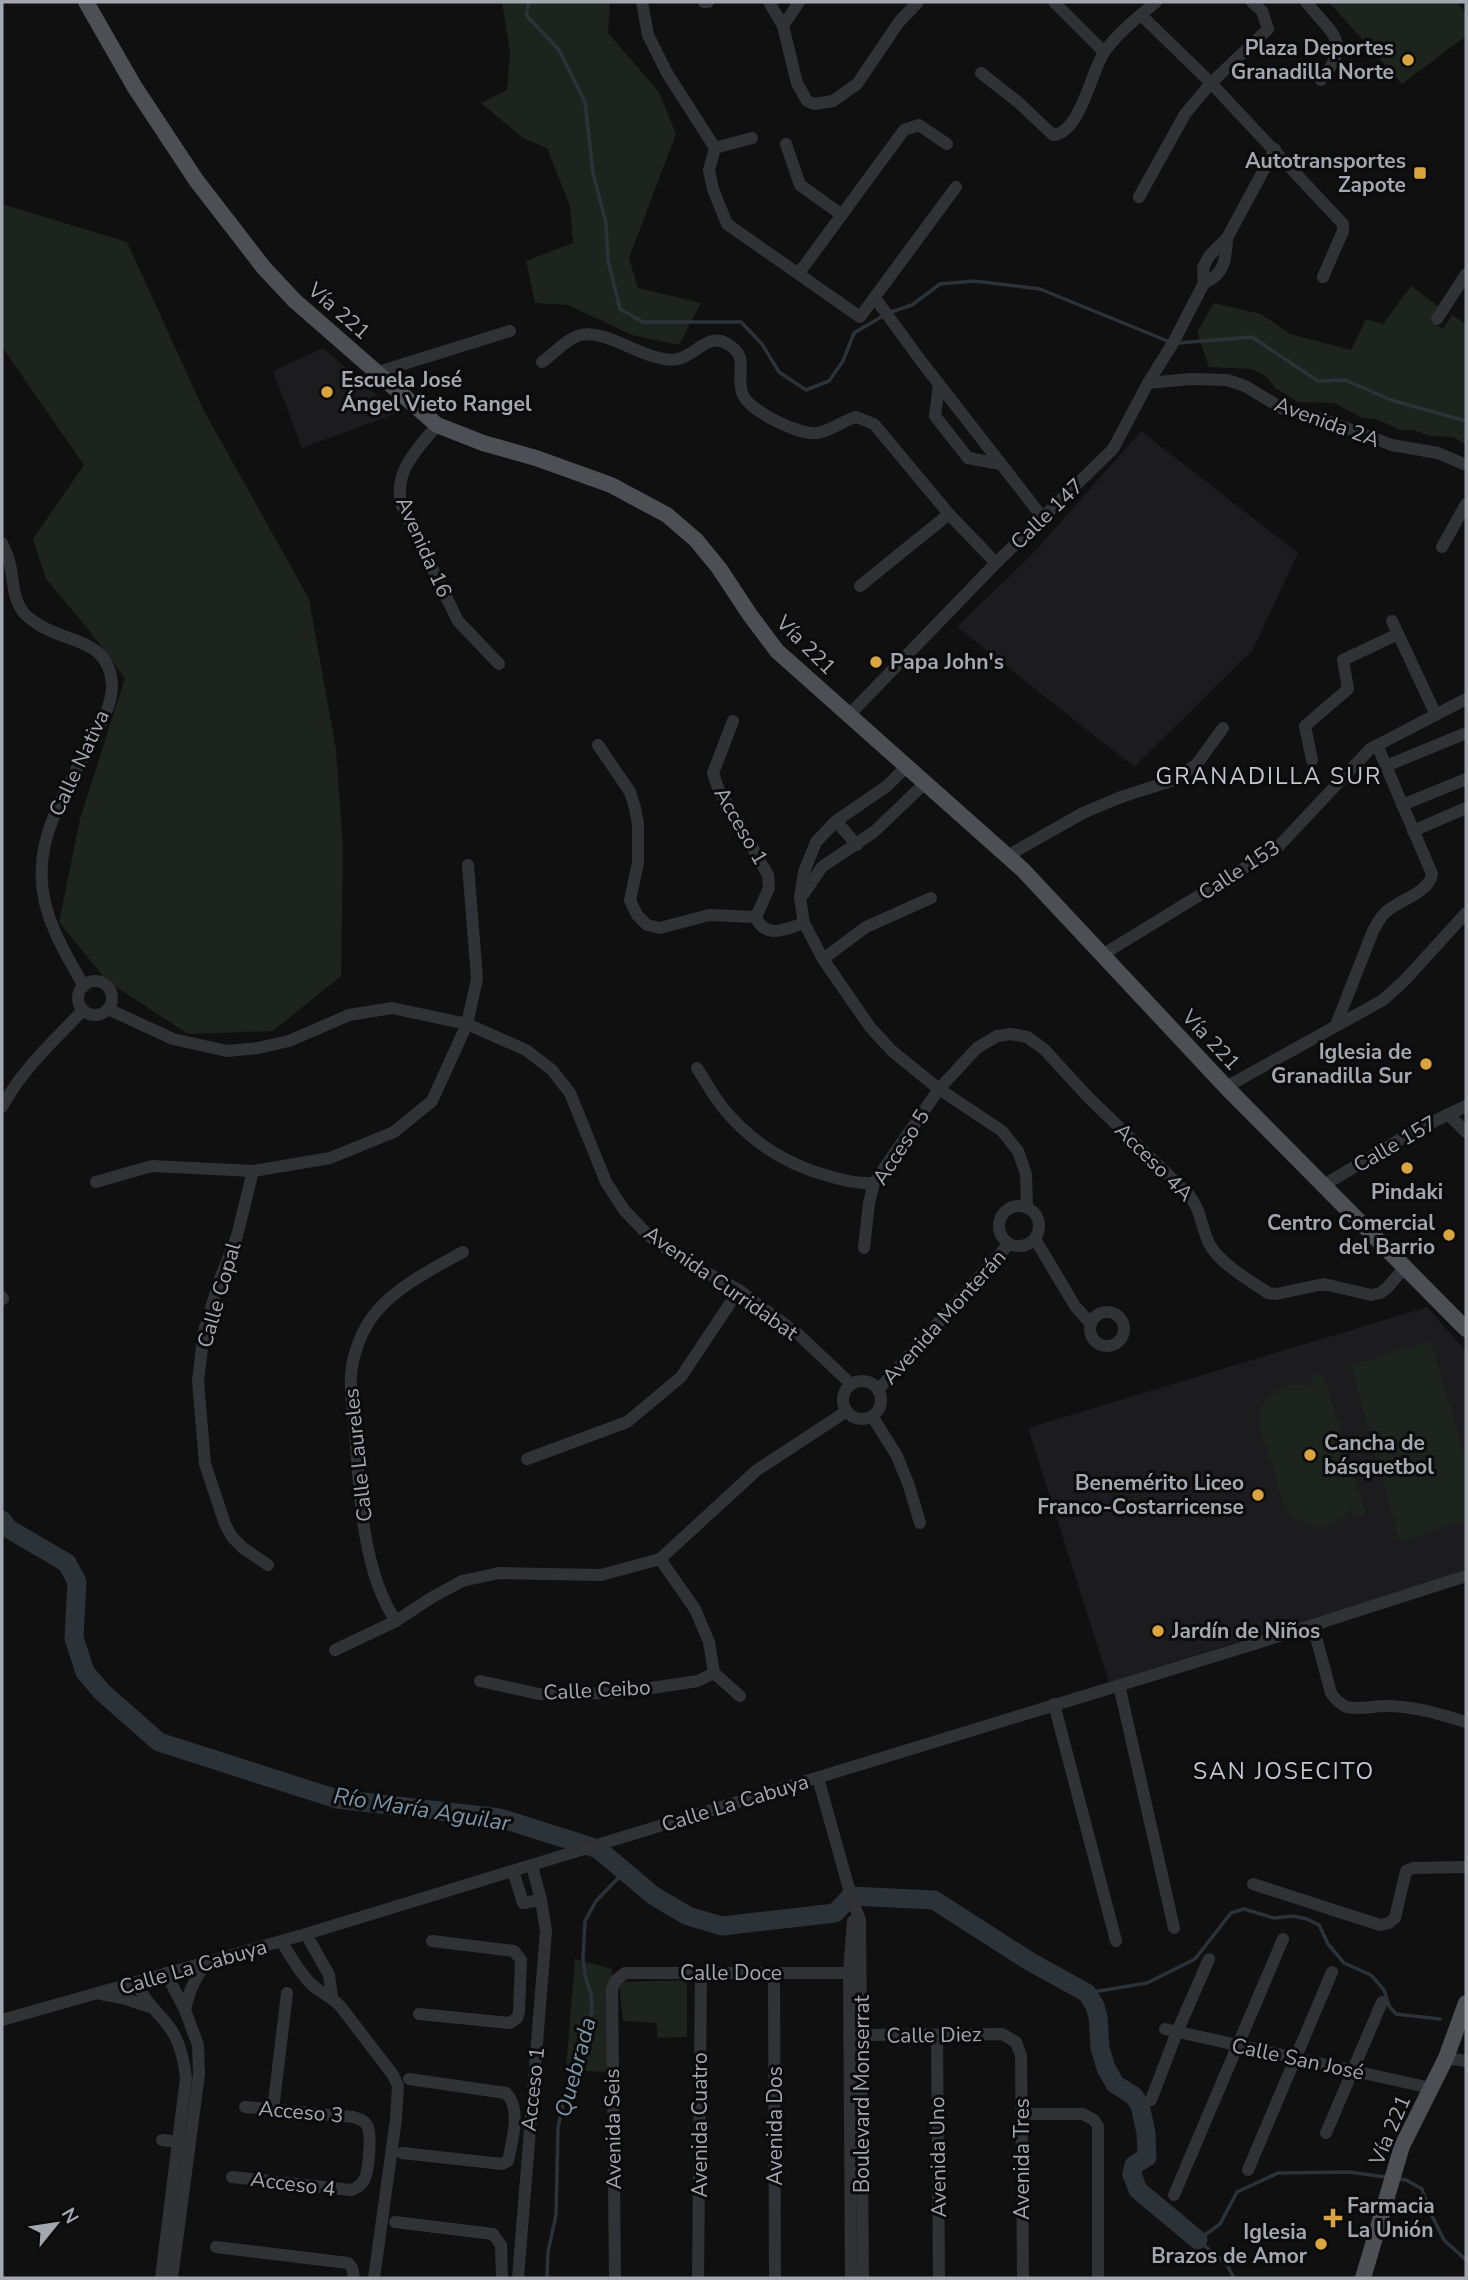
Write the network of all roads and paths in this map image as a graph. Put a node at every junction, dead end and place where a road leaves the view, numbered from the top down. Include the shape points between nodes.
1 (86, 2) edge
2 (642, 2) edge
3 (769, 2) edge
4 (799, 2) edge
5 (919, 2) edge
6 (1054, 2) edge
7 (1156, 2) edge
8 (1252, 2) edge
9 (1306, 2) edge
10 (1141, 15) junction
11 (783, 26) junction
12 (1104, 51) junction
13 (981, 73) dead end
14 (1321, 80) dead end
15 (1211, 83) junction
16 (752, 138) dead end
17 (786, 144) dead end
18 (947, 144) dead end
19 (715, 148) junction
20 (1275, 149) junction
21 (956, 187) dead end
22 (1139, 197) dead end
23 (842, 215) junction
24 (799, 273) junction
25 (1466, 274) edge
26 (1323, 278) dead end
27 (875, 298) junction
28 (1437, 319) dead end
29 (510, 331) dead end
30 (542, 362) dead end
31 (378, 373) junction
32 (1148, 383) junction
33 (939, 384) junction
34 (438, 425) junction
35 (1001, 464) junction
36 (1466, 465) edge
37 (1466, 504) edge
38 (949, 514) junction
39 (1043, 518) junction
40 (2, 543) edge
41 (1442, 547) dead end
42 (996, 564) junction
43 (860, 586) dead end
44 (1392, 621) dead end
45 (1398, 634) junction
46 (499, 664) dead end
47 (1466, 699) edge
48 (849, 715) junction
49 (1436, 715) junction
50 (733, 721) dead end
51 (1223, 728) dead end
52 (1466, 733) edge
53 (598, 745) dead end
54 (1377, 746) junction
55 (1312, 760) dead end
56 (907, 766) junction
57 (1386, 766) junction
58 (1466, 779) edge
59 (925, 783) junction
60 (1402, 805) junction
61 (1466, 808) edge
62 (836, 821) junction
63 (1413, 831) junction
64 (857, 845) junction
65 (1007, 856) junction
66 (468, 865) dead end
67 (800, 898) junction
68 (931, 898) dead end
69 (1466, 913) edge
70 (756, 917) junction
71 (804, 923) junction
72 (1102, 955) junction
73 (823, 958) junction
74 (84, 986) junction
75 (107, 1009) junction
76 (83, 1010) junction
77 (467, 1024) junction
78 (1336, 1025) junction
79 (697, 1068) dead end
80 (1226, 1087) junction
81 (939, 1089) junction
82 (1466, 1106) edge
83 (2, 1107) edge
84 (1448, 1114) junction
85 (1466, 1132) edge
86 (253, 1171) junction
87 (96, 1182) dead end
88 (874, 1183) junction
89 (1324, 1185) junction
90 (1027, 1208) junction
91 (1035, 1239) junction
92 (1009, 1244) junction
93 (864, 1248) dead end
94 (463, 1252) dead end
95 (1405, 1267) junction
96 (739, 1290) junction
97 (1091, 1324) dead end
98 (1466, 1329) edge
99 (851, 1384) junction
100 (878, 1390) junction
101 (847, 1411) junction
102 (872, 1416) junction
103 (527, 1459) dead end
104 (920, 1523) dead end
105 (660, 1559) junction
106 (268, 1565) dead end
107 (1466, 1576) edge
108 (396, 1621) junction
109 (1313, 1626) junction
110 (335, 1650) dead end
111 (714, 1673) junction
112 (480, 1681) dead end
113 (1119, 1685) junction
114 (740, 1696) dead end
115 (1054, 1704) junction
116 (1466, 1722) edge
117 (818, 1778) junction
118 (532, 1866) junction
119 (1466, 1867) edge
120 (513, 1871) junction
121 (1253, 1884) dead end
122 (541, 1900) junction
123 (855, 1910) junction
124 (1174, 1928) dead end
125 (306, 1934) junction
126 (1283, 1939) dead end
127 (282, 1941) junction
128 (432, 1941) dead end
129 (1116, 1941) dead end
130 (1209, 1959) dead end
131 (206, 1962) junction
132 (701, 1972) junction
133 (1332, 1972) dead end
134 (166, 1973) junction
135 (774, 1973) junction
136 (849, 1973) junction
137 (616, 1980) joint
138 (137, 1982) junction
139 (520, 1992) junction
140 (98, 1993) junction
141 (287, 1993) dead end
142 (542, 1995) junction
143 (332, 1997) junction
144 (1382, 2002) dead end
145 (1466, 2003) edge
146 (150, 2007) junction
147 (185, 2010) junction
148 (419, 2014) dead end
149 (2, 2020) edge
150 (1171, 2031) junction
151 (855, 2035) junction
152 (937, 2035) junction
153 (1461, 2035) edge
154 (1016, 2042) joint
155 (1237, 2045) junction
156 (1296, 2058) junction
157 (1446, 2058) junction
158 (1466, 2061) edge
159 (1352, 2071) junction
160 (410, 2079) dead end
161 (1430, 2088) junction
162 (1151, 2101) dead end
163 (245, 2107) dead end
164 (273, 2110) junction
165 (1022, 2114) junction
166 (1326, 2133) dead end
167 (513, 2134) junction
168 (529, 2135) junction
169 (162, 2140) dead end
170 (184, 2143) junction
171 (369, 2153) junction
172 (397, 2154) junction
173 (1248, 2170) dead end
174 (232, 2177) dead end
175 (1174, 2195) dead end
176 (395, 2222) dead end
177 (216, 2247) dead end
178 (502, 2274) edge
179 (518, 2275) edge
180 (1367, 2277) edge
181 (161, 2278) edge
182 (172, 2278) edge
183 (354, 2278) edge
184 (374, 2278) edge
185 (615, 2278) edge
186 (698, 2278) edge
187 (775, 2278) edge
188 (852, 2278) edge
189 (863, 2278) edge
190 (939, 2278) edge
191 (1023, 2278) edge
192 (1098, 2278) edge

1 - 31 main road, Vía 221 via 189,170 264,268
2 - 19 street via 648,35 667,73
3 - 11 street
4 - 11 street
5 - 11 street via 899,22 857,84 822,104 807,101 797,83
6 - 12 street
7 - 10 street
8 - 15 street via 1262,11 1268,29
9 - 14 street via 1338,46 1339,54
10 - 12 street
10 - 15 street
12 - 13 street via 1072,122 1053,135
15 - 20 street
15 - 22 street via 1185,114
16 - 19 street
17 - 23 street via 800,185
18 - 23 street via 919,125 904,130
19 - 24 street via 709,170 727,225
20 - 26 street via 1343,224
20 - 32 street, Calle 147 via 1227,238 1220,273 1204,283
21 - 27 street
23 - 24 street
24 - 27 street via 860,317
25 - 28 street
27 - 33 street
29 - 31 street
30 - 38 street via 579,335 590,334 676,359 723,341 741,359 743,394 755,408 805,432 826,431 852,418 867,420 880,429
31 - 34 main road, Vía 221
32 - 36 street, Avenida 2A via 1227,380 1283,409
32 - 39 street, Calle 147 via 1113,449
33 - 35 street
33 - 35 street via 936,416 968,458
34 - 46 street, Avenida 16 via 400,478 401,505 458,621
34 - 48 main road, Vía 221 via 611,485 667,515 719,568 777,652
35 - 39 street
37 - 41 street
38 - 42 street
38 - 43 street
39 - 42 street, Calle 147
40 - 74 street, Calle Nativa via 12,589 24,614 49,632 90,645 102,656 112,687 106,713 48,830 40,871 55,932
42 - 48 street, Calle 147
44 - 45 street
45 - 49 street
45 - 55 street via 1343,660 1349,688 1304,726
47 - 49 street, Calle 153
48 - 56 main road, Vía 221
49 - 54 street, Calle 153
50 - 70 street, Acceso 1 via 713,773 768,875 769,888
51 - 65 street via 1196,765 1171,781 1083,813
52 - 57 street
53 - 70 street via 635,808 638,863 631,900 637,915 647,925 660,928 709,915
54 - 57 street
54 - 72 street, Calle 153 via 1363,755 1278,847
56 - 59 main road, Vía 221
56 - 62 street via 887,786
57 - 60 street
58 - 60 street
59 - 64 street
59 - 65 main road, Vía 221
60 - 63 street
61 - 63 street
62 - 64 street
62 - 67 street via 816,842
63 - 78 street via 1432,874 1431,882 1381,917
64 - 67 street via 822,867
65 - 72 main road, Vía 221
66 - 77 street via 477,979
67 - 71 street
68 - 73 street via 866,927
69 - 78 street via 1383,1000
70 - 71 street via 764,929 780,932
71 - 73 street
72 - 80 main road, Vía 221
73 - 81 street via 870,1027 907,1065
74 - 75 street via 99,982 108,988 111,999
74 - 76 street via 78,1000
75 - 76 street via 98,1014
75 - 77 street, Avenida Curridabat via 173,1039 227,1051 289,1041 349,1015 392,1008
76 - 83 street via 14,1084
77 - 86 street via 432,1101 394,1132 330,1158
77 - 96 street, Avenida Curridabat via 526,1049 552,1070 570,1093 606,1182 624,1210 679,1258
78 - 80 street
79 - 88 street via 724,1108 753,1138 787,1161 848,1181
80 - 89 main road, Vía 221
81 - 88 street, Acceso 5
81 - 90 street via 1002,1130 1018,1151 1026,1174
81 - 95 street, Acceso 4A via 977,1048 997,1036 1027,1037 1189,1195 1212,1248 1223,1260 1268,1293 1324,1284 1371,1295 1380,1293
82 - 84 street, Calle 157
84 - 85 street
84 - 89 street, Calle 157
86 - 87 street via 152,1166
86 - 106 street, Calle Copal via 237,1236 204,1331 198,1381 205,1464 225,1524 243,1548
88 - 93 street, Acceso 5
89 - 95 main road, Vía 221
90 - 91 street via 1038,1222
90 - 92 street via 1013,1207 1002,1214 1000,1234
91 - 92 street via 1020,1247
91 - 97 street
92 - 100 street, Avenida Monterán
94 - 108 street, Calle Laureles via 413,1280 376,1313 357,1346 351,1376 370,1560 385,1606
95 - 98 main road, Vía 221
96 - 99 street, Avenida Curridabat via 799,1335
96 - 103 street via 681,1377 627,1422
99 - 100 street via 863,1381
99 - 101 street via 843,1400
100 - 102 street via 880,1408
101 - 102 street via 861,1419
101 - 105 street via 757,1470
102 - 104 street via 897,1456
105 - 108 street via 601,1575 499,1573 462,1581
105 - 111 street via 695,1609 709,1642
107 - 109 street, Calle La Cabuya
108 - 110 street
109 - 113 street, Calle La Cabuya
109 - 116 street via 1335,1700 1350,1708 1422,1709
111 - 112 street, Calle Ceibo via 698,1681 618,1693 540,1694
111 - 114 street
113 - 115 street, Calle La Cabuya
113 - 124 street
115 - 117 street, Calle La Cabuya
115 - 129 street
117 - 118 street, Calle La Cabuya
117 - 123 street, Boulevard Monserrat
118 - 120 street, Calle La Cabuya
118 - 122 street, Acceso 1
119 - 121 street via 1406,1871 1395,1918 1380,1925
120 - 122 street via 523,1903
120 - 125 street, Calle La Cabuya
122 - 142 street, Acceso 1 via 547,1931
123 - 136 street, Boulevard Monserrat
123 - 151 street, Boulevard Monserrat via 860,1920
125 - 127 street, Calle La Cabuya
125 - 143 street via 329,1975
126 - 155 street
127 - 131 street, Calle La Cabuya
127 - 143 street via 312,1986
128 - 139 street via 514,1951 521,1960
130 - 150 street
131 - 134 street, Calle La Cabuya
131 - 147 street via 188,1993
132 - 135 street, Calle Doce
132 - 137 street, Calle Doce via 625,1973
132 - 186 street, Avenida Cuatro
133 - 156 street
134 - 138 street, Calle La Cabuya
134 - 147 street
135 - 136 street, Calle Doce
135 - 187 street, Avenida Dos
136 - 151 street, Boulevard Monserrat
137 - 185 street, Avenida Seis via 612,1989
138 - 140 street, Calle La Cabuya
138 - 146 street
139 - 142 street
139 - 148 street via 519,2012 510,2023
140 - 146 street
140 - 149 street, Calle La Cabuya
141 - 164 street
142 - 168 street, Acceso 1
143 - 172 street via 398,2086
144 - 159 street
145 - 153 main road, Vía 221
146 - 170 street via 171,2030 184,2063
147 - 170 street via 198,2045 199,2064
150 - 155 street, Calle San José
150 - 162 street
151 - 152 street, Calle Diez
151 - 188 street, Boulevard Monserrat
151 - 189 street, Boulevard Monserrat
152 - 154 street, Calle Diez via 1002,2034
152 - 190 street, Avenida Uno
153 - 157 main road, Vía 221
154 - 165 street, Avenida Tres via 1021,2056
155 - 156 street, Calle San José
155 - 175 street
156 - 159 street, Calle San José
156 - 173 street
157 - 158 street
157 - 161 main road, Vía 221
159 - 161 street, Calle San José
159 - 166 street
160 - 167 street via 506,2093 513,2103
161 - 180 main road, Vía 221 via 1402,2146
163 - 164 street, Acceso 3
164 - 171 street, Acceso 3 via 362,2120 370,2136
165 - 191 street, Avenida Tres
165 - 192 street via 1083,2114 1094,2120 1099,2133
167 - 168 street
167 - 172 street via 508,2161 502,2164
168 - 179 street, Acceso 1
169 - 170 street
170 - 181 street
170 - 182 street
171 - 172 street
171 - 174 street, Acceso 4 via 365,2179 351,2190
172 - 184 street
176 - 178 street via 493,2234 501,2245
177 - 183 street via 348,2263
178 - 179 street

